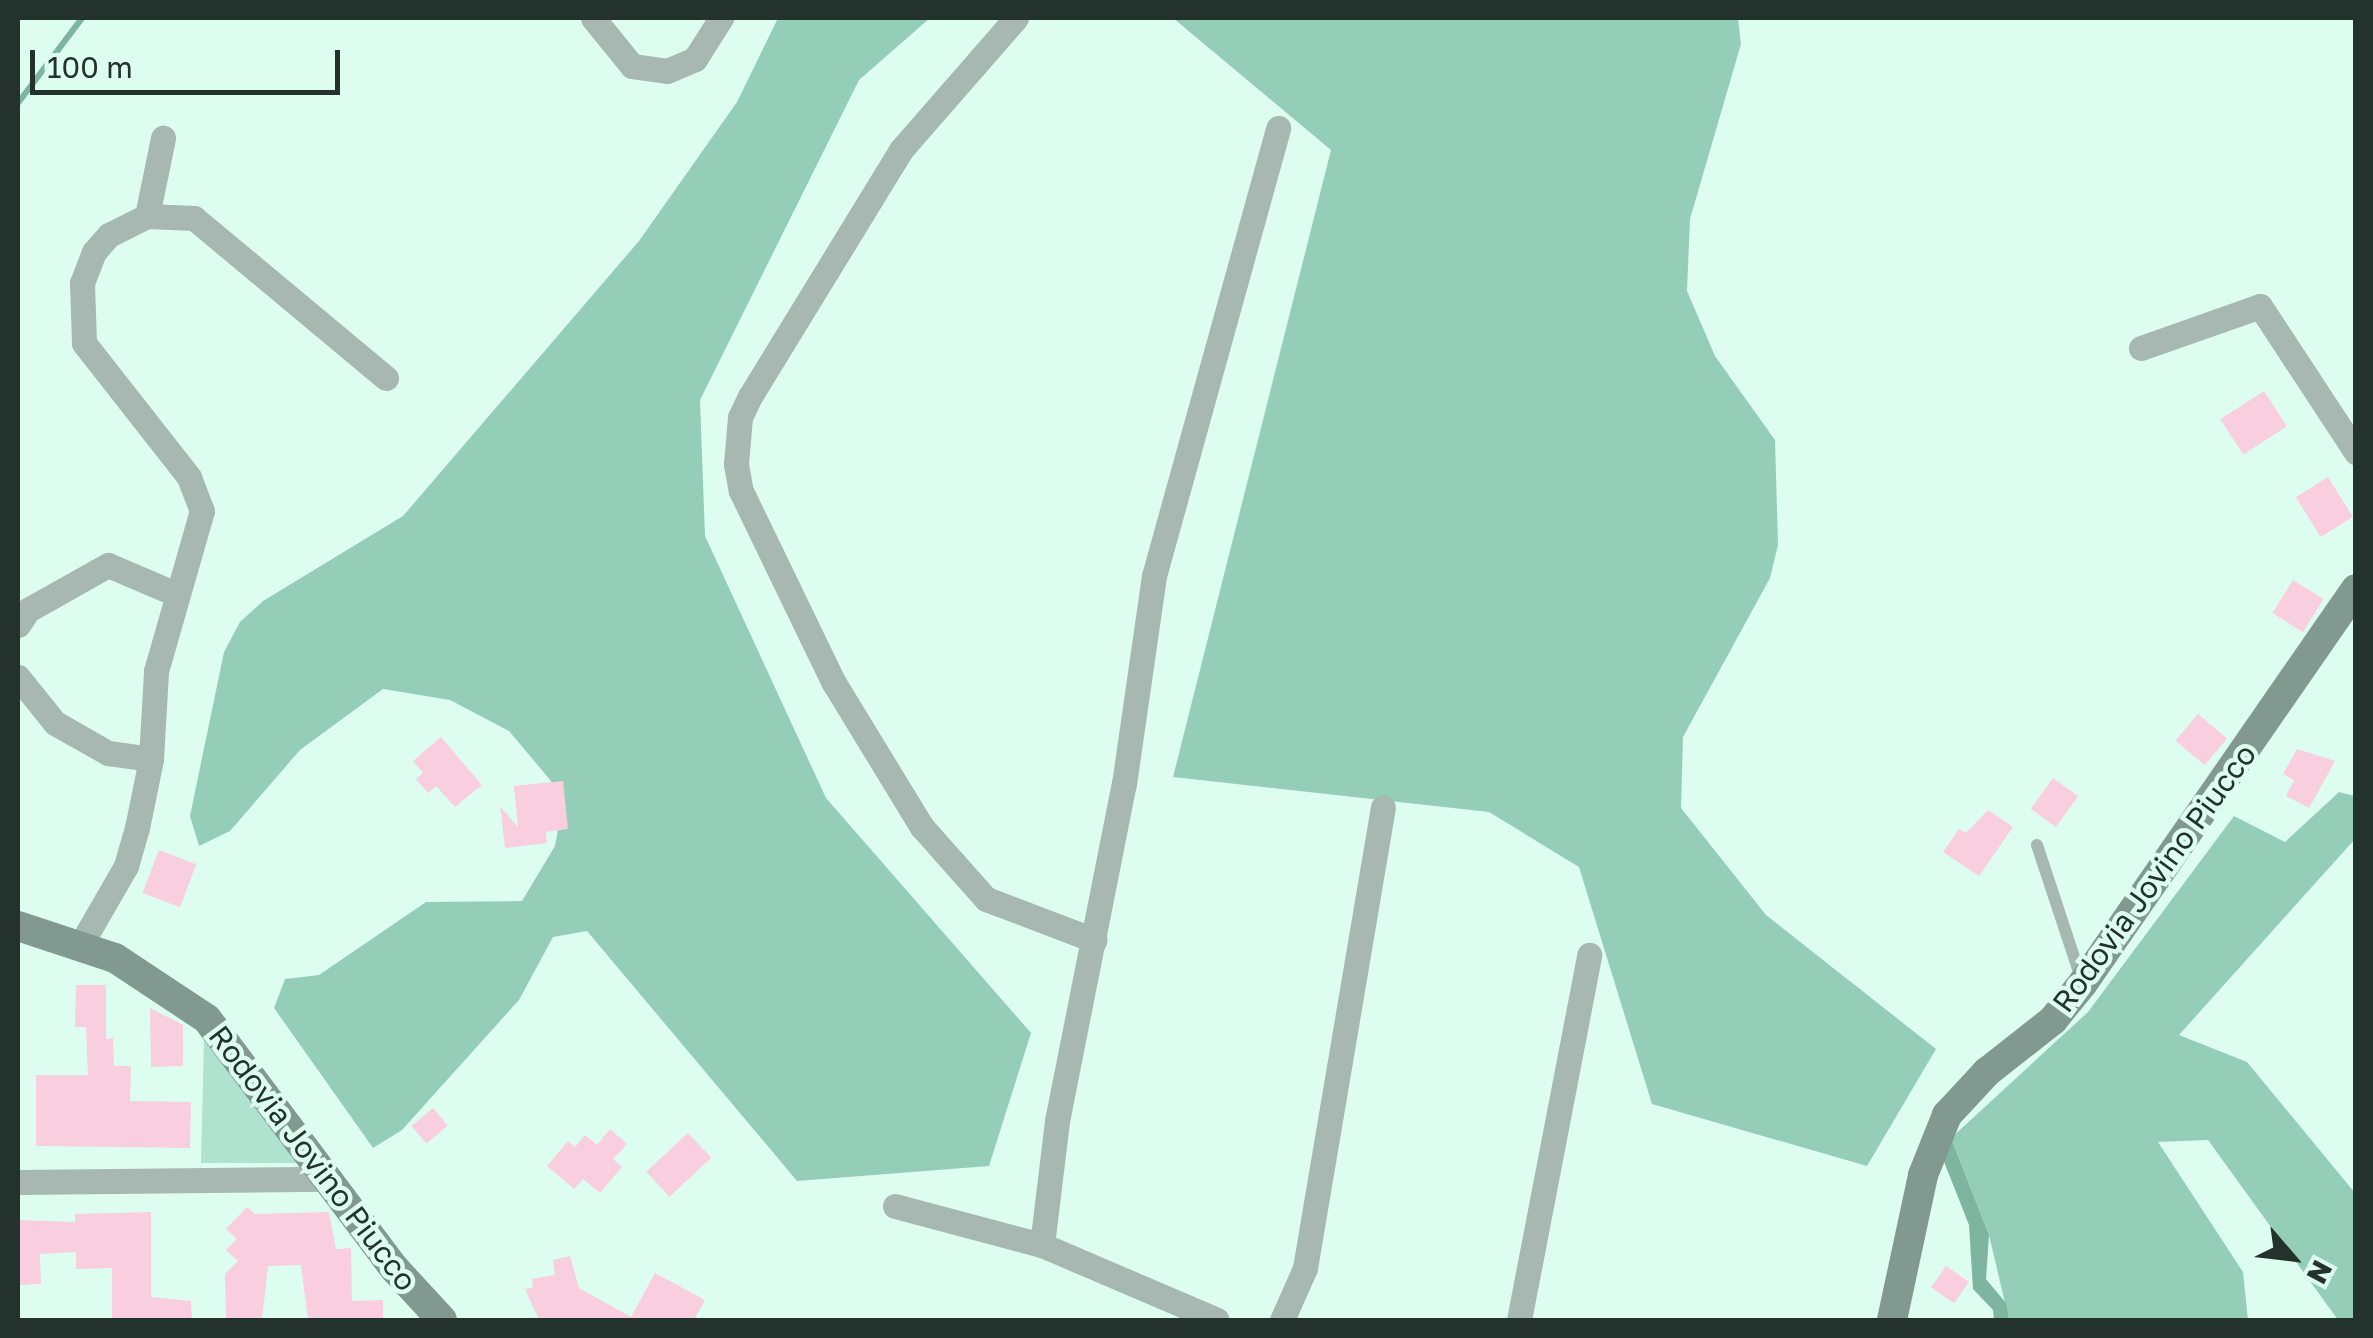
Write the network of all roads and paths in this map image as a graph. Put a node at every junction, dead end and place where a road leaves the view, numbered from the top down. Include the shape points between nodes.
1 (593, 18) edge
2 (721, 18) edge
3 (1016, 18) edge
4 (1278, 128) dead end
5 (163, 138) dead end
6 (147, 216) junction
7 (2141, 348) dead end
8 (386, 378) dead end
9 (2356, 452) edge
10 (2356, 590) edge
11 (174, 593) junction
12 (18, 625) edge
13 (18, 677) edge
14 (151, 760) junction
15 (1383, 808) dead end
16 (2036, 845) dead end
17 (18, 926) edge
18 (1094, 940) junction
19 (81, 944) junction
20 (1589, 956) dead end
21 (2084, 983) junction
22 (329, 1179) junction
23 (18, 1182) edge
24 (896, 1206) dead end
25 (1042, 1246) junction
26 (442, 1320) edge
27 (1217, 1320) edge
28 (1282, 1320) edge
29 (1519, 1320) edge
30 (1892, 1320) edge

1 - 2 street via 632,66 667,71 694,59
3 - 18 street via 901,150 750,396 737,428 736,464 741,491 849,712 930,837 996,905
4 - 18 street via 1154,576
5 - 6 street
6 - 8 street via 194,218 206,226
6 - 11 street via 109,234 94,252 78,319 84,343 198,492 202,511
7 - 9 street via 2260,306
10 - 21 main road, Rodovia Jovino Piucco
11 - 12 street via 108,565 28,610
11 - 14 street via 156,671
13 - 14 street via 55,723 108,752
14 - 19 street via 126,866
15 - 28 street via 1305,1268
16 - 21 lane
17 - 19 main road, Rodovia Jovino Piucco
18 - 25 street via 1057,1121
19 - 22 main road, Rodovia Jovino Piucco via 150,977 207,1019
20 - 29 street
21 - 30 main road, Rodovia Jovino Piucco via 2042,1031 1987,1072 1947,1114 1924,1175
22 - 23 street
22 - 26 main road, Rodovia Jovino Piucco
24 - 25 street
25 - 27 street

